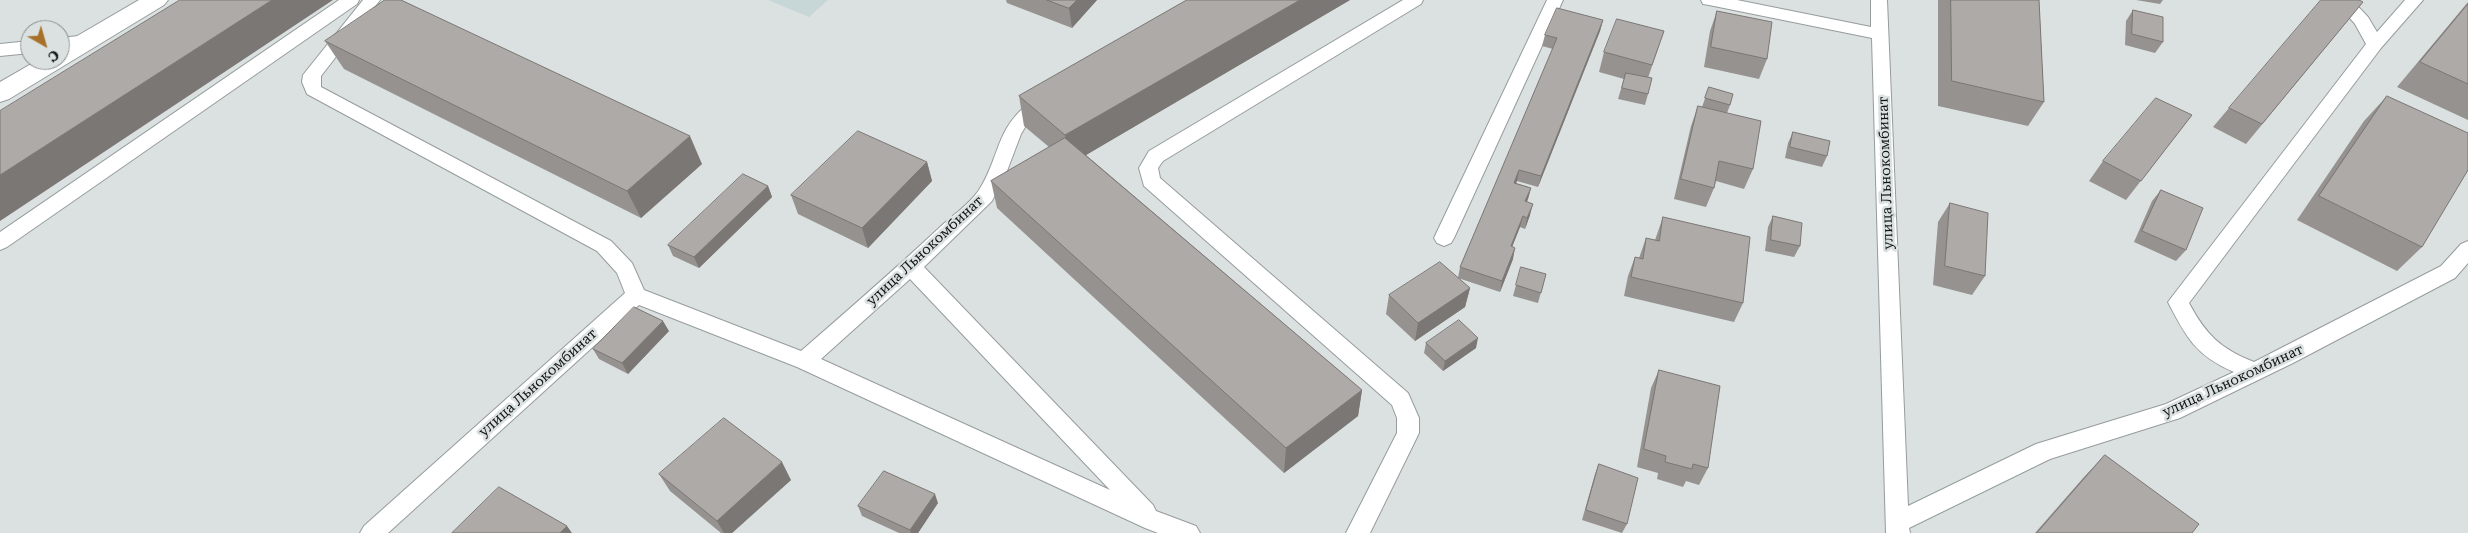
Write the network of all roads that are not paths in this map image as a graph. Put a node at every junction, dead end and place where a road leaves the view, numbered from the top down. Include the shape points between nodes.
1 (156, 0) edge
2 (350, 0) edge
3 (372, 0) edge
4 (1415, 0) edge
5 (1555, 0) edge
6 (1709, 0) edge
7 (1879, 0) edge
8 (2342, 0) edge
9 (2415, 0) edge
10 (1880, 34) junction
11 (88, 41) junction
12 (70, 43) edge
13 (2375, 44) junction
14 (20, 48) edge
15 (0, 50) edge
16 (70, 51) edge
17 (39, 70) edge
18 (1056, 92) edge
19 (0, 93) edge
20 (1444, 238) dead end
21 (0, 242) edge
22 (2468, 248) edge
23 (911, 267) junction
24 (636, 295) junction
25 (804, 361) junction
26 (2255, 372) junction
27 (1153, 521) junction
28 (1899, 528) edge
29 (372, 533) edge
30 (1188, 533) edge
31 (1358, 533) edge

1 - 11 street
2 - 21 lane
3 - 24 lane via 312,75 313,90 604,246 625,269
4 - 31 lane via 1156,156 1148,168 1151,180 1400,399 1408,418 1408,433
5 - 20 lane
6 - 10 lane
7 - 10 lane, улица Льнокомбинат
8 - 13 lane via 2362,21
9 - 13 lane
10 - 28 lane, улица Льнокомбинат
11 - 12 lane
11 - 16 street
13 - 26 lane via 2178,302 2195,335 2218,357
14 - 15 lane
17 - 19 street
18 - 23 lane, улица Льнокомбинат via 1021,119 1012,132 985,196
22 - 26 lane, улица Льнокомбинат via 2448,272
23 - 25 lane, улица Льнокомбинат
23 - 27 lane
24 - 25 lane
24 - 29 lane, улица Льнокомбинат
25 - 27 lane
26 - 28 lane, улица Льнокомбинат via 2172,412 2044,451
27 - 30 lane

